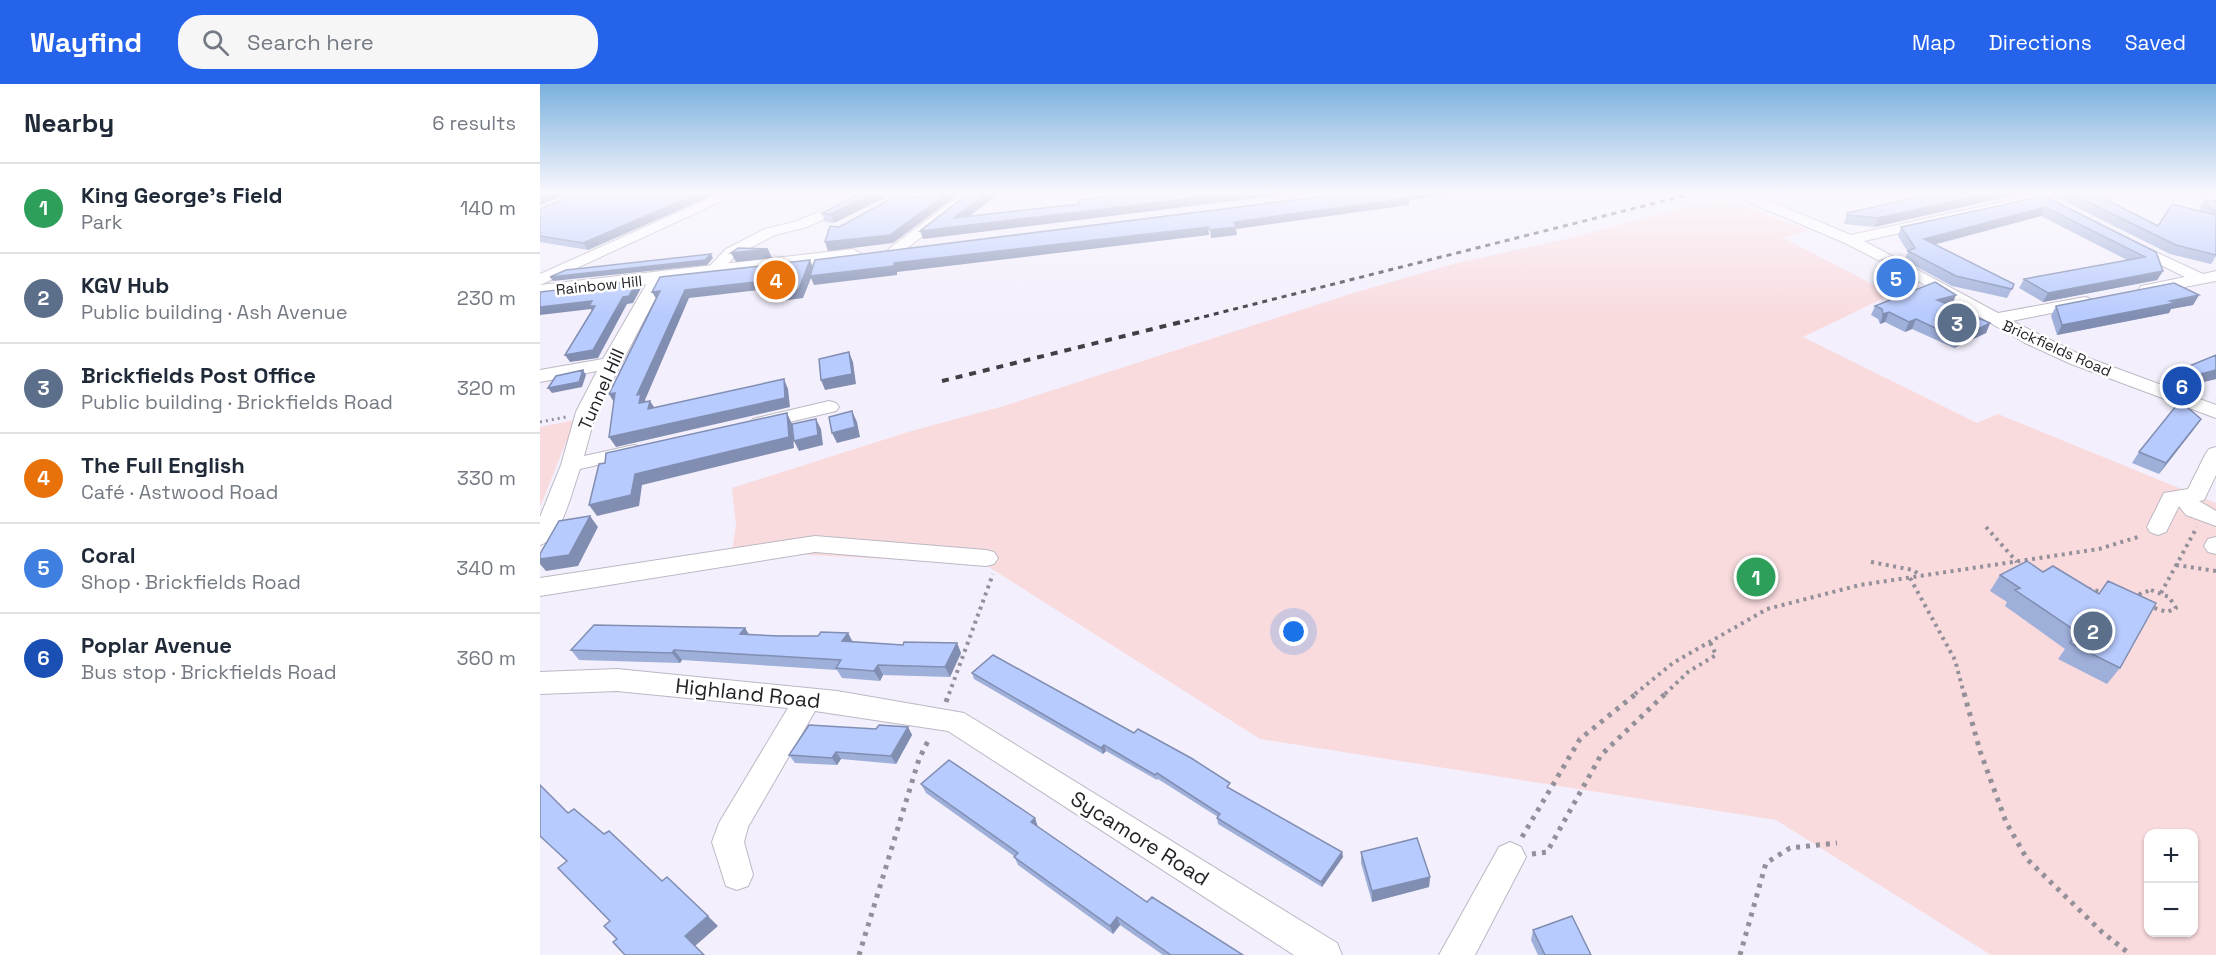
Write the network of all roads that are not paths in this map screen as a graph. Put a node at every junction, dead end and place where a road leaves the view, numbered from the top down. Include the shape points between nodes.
1 (640, 235) edge
2 (765, 235) edge
3 (916, 235) edge
4 (1838, 235) edge
5 (1872, 235) edge
6 (2120, 239) edge
7 (1850, 240) junction
8 (931, 246) edge
9 (896, 250) junction
10 (712, 272) junction
11 (2208, 277) edge
12 (658, 278) junction
13 (540, 280) edge
14 (540, 291) edge
15 (2133, 292) edge
16 (2098, 299) edge
17 (1995, 319) junction
18 (610, 363) junction
19 (540, 376) edge
20 (829, 407) dead end
21 (2216, 412) edge
22 (739, 427) edge
23 (650, 447) edge
24 (2216, 453) edge
25 (571, 465) junction
26 (2200, 506) edge
27 (2157, 528) road end
28 (540, 537) edge
29 (986, 558) road end
30 (540, 587) edge
31 (540, 683) edge
32 (808, 699) junction
33 (947, 720) joint
34 (1510, 857) road end
35 (737, 875) dead end
36 (1325, 955) edge
37 (1456, 955) edge

1 - 13 street
2 - 10 street via 731,252
3 - 9 street
4 - 7 street, Brickfields Road
5 - 7 street
6 - 11 street
7 - 17 street, Brickfields Road
8 - 9 main road, Rainbow Hill
9 - 10 main road, Rainbow Hill
10 - 12 main road, Rainbow Hill
11 - 15 street
12 - 14 main road, Rainbow Hill
12 - 18 street, Tunnel Hill
16 - 17 street
17 - 21 street, Brickfields Road via 2077,360
18 - 19 street
18 - 25 street, Tunnel Hill via 586,412
20 - 22 street
23 - 25 street
24 - 26 street
25 - 28 street, Tunnel Hill via 546,531
26 - 27 street via 2172,498
29 - 30 street via 809,545
31 - 32 street, Highland Road via 617,680
32 - 33 street, Highland Road
32 - 35 street via 734,823 728,842
33 - 36 street, Sycamore Road
34 - 37 street

